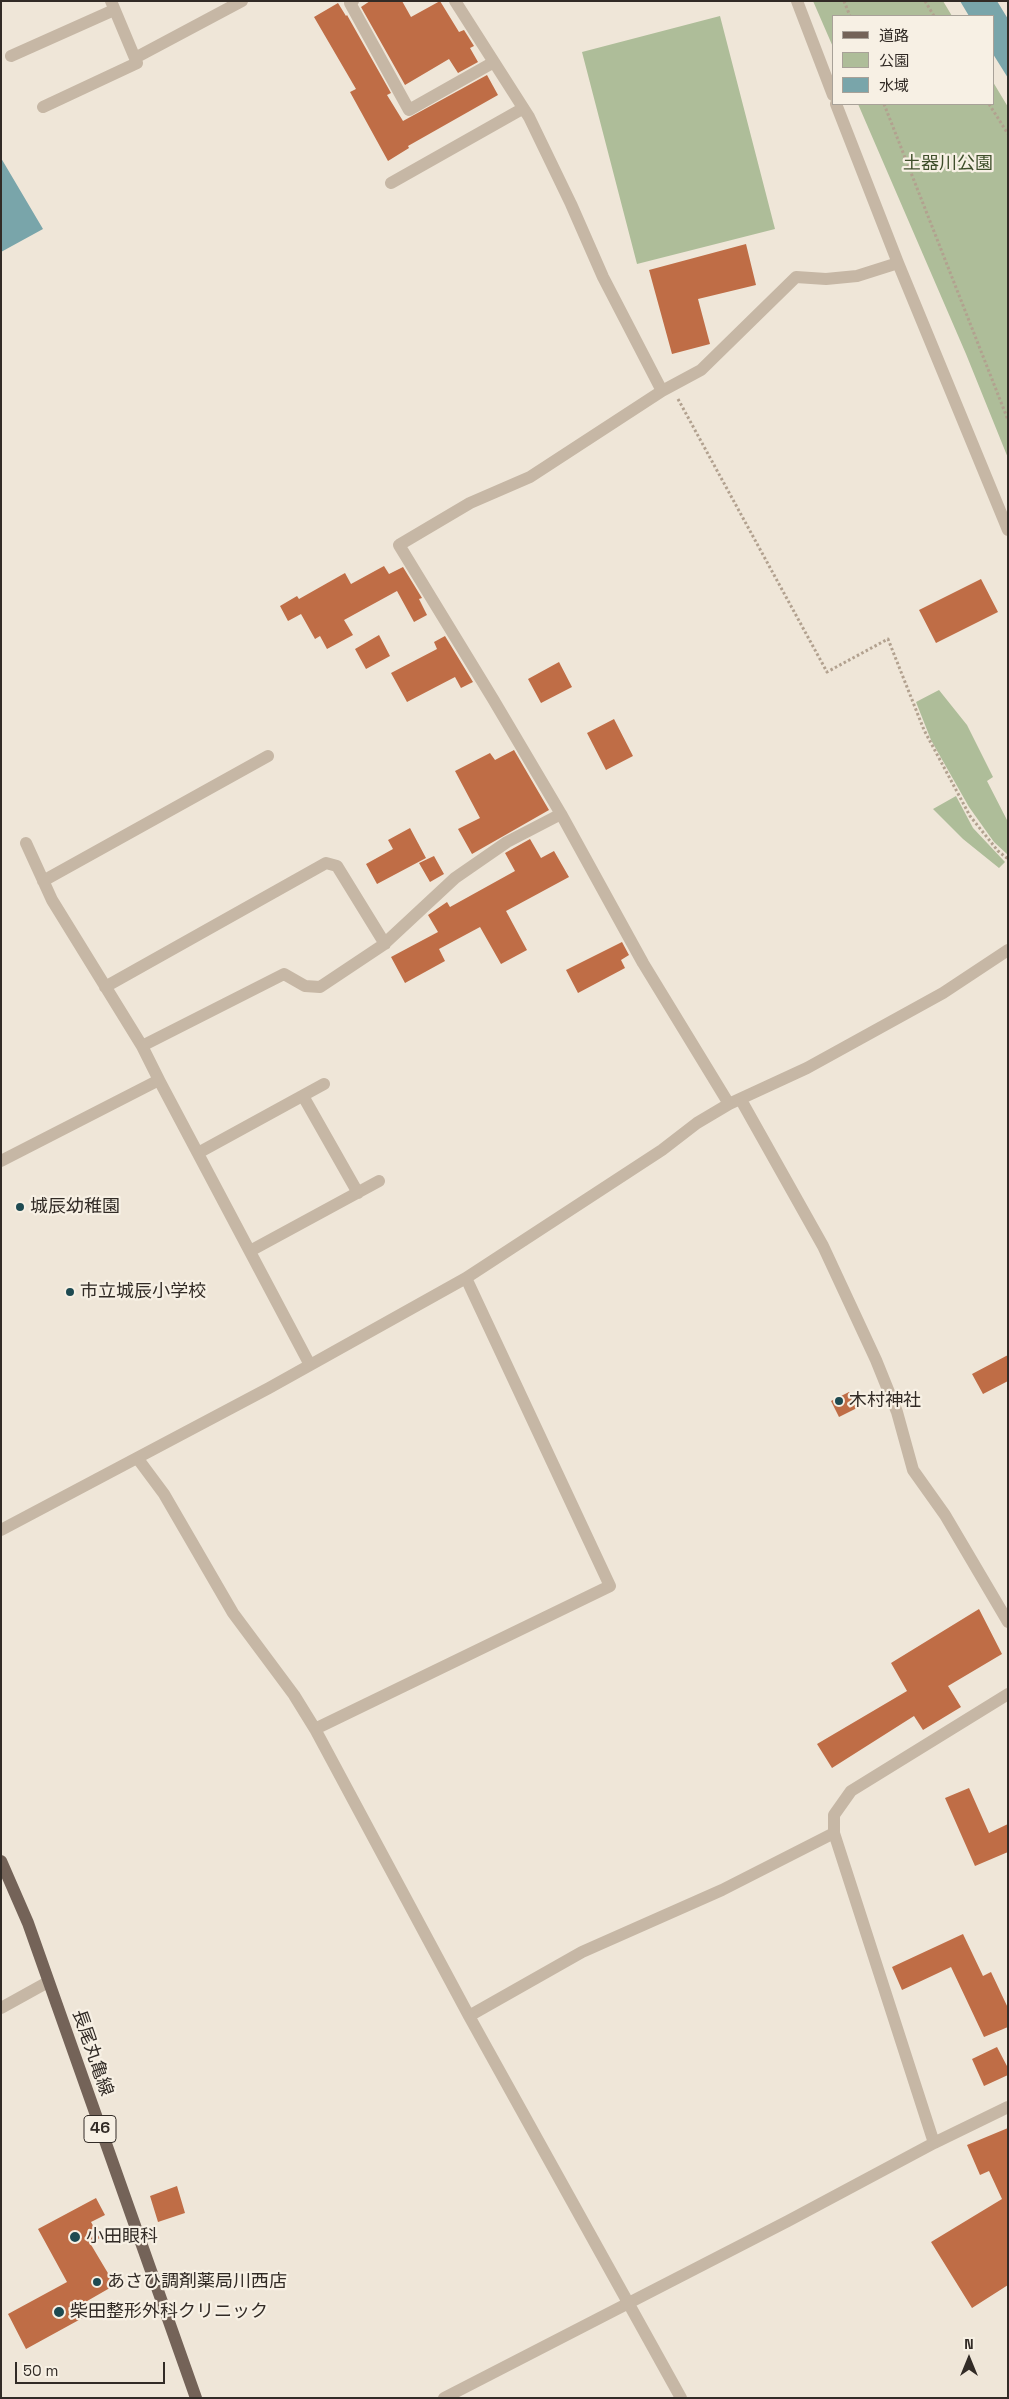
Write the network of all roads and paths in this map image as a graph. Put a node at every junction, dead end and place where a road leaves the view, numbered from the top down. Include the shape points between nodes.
1 (242, 1) edge
2 (353, 1) edge
3 (456, 1) edge
4 (797, 1) edge
5 (844, 1) edge
6 (925, 1) edge
7 (112, 4) edge
8 (850, 15) edge
9 (933, 15) edge
10 (11, 56) dead end
11 (135, 58) junction
12 (494, 62) junction
13 (832, 91) edge
14 (836, 105) edge
15 (884, 105) edge
16 (990, 105) edge
17 (42, 107) dead end
18 (522, 109) junction
19 (1008, 134) edge
20 (391, 183) dead end
21 (898, 263) junction
22 (662, 391) junction
23 (1008, 420) edge
24 (1008, 530) edge
25 (268, 756) dead end
26 (560, 814) junction
27 (26, 843) dead end
28 (1008, 859) edge
29 (43, 881) junction
30 (385, 944) junction
31 (1008, 950) edge
32 (105, 988) junction
33 (142, 1046) junction
34 (160, 1080) junction
35 (324, 1084) dead end
36 (303, 1096) junction
37 (735, 1102) junction
38 (198, 1153) junction
39 (1, 1160) edge
40 (379, 1182) dead end
41 (358, 1193) junction
42 (250, 1251) junction
43 (466, 1278) junction
44 (310, 1365) junction
45 (138, 1458) junction
46 (1, 1530) edge
47 (1008, 1622) edge
48 (1008, 1694) edge
49 (315, 1729) junction
50 (834, 1833) junction
51 (1, 1861) edge
52 (48, 1982) junction
53 (1, 2008) edge
54 (469, 2016) junction
55 (1008, 2107) edge
56 (934, 2142) junction
57 (629, 2303) junction
58 (196, 2398) edge
59 (444, 2398) edge
60 (681, 2398) edge

1 - 11 street
2 - 12 street via 350,3 409,110
3 - 12 street
4 - 13 street
5 - 8 path
6 - 9 path
7 - 10 street
7 - 11 street
11 - 17 street via 137,63
12 - 18 street
14 - 21 street
15 - 23 path
16 - 19 path
18 - 20 street
18 - 22 street
21 - 22 street via 857,276 796,277 701,370
21 - 24 street
22 - 26 street via 530,477 470,504 399,545
22 - 28 path via 675,395 688,416 827,672 888,639 924,730 970,816
25 - 29 street
26 - 30 street via 507,842 456,878
26 - 37 street via 643,963
27 - 29 street
29 - 32 street
30 - 32 street via 337,866 326,863
30 - 33 street via 320,988 305,986 284,974
31 - 37 street via 943,994 807,1068
32 - 33 street
33 - 34 street
34 - 38 street
34 - 39 street
35 - 36 street
36 - 38 street
36 - 41 street
37 - 43 street via 696,1123 662,1150
37 - 47 street via 828,1255 897,1412 913,1470
38 - 42 street
40 - 41 street
41 - 42 street
42 - 44 street
43 - 44 street
43 - 49 street via 610,1586
44 - 45 street
45 - 46 street
45 - 49 street via 164,1494 233,1613
48 - 50 street via 851,1791 834,1815
49 - 54 street
50 - 54 street via 722,1890 582,1952
50 - 56 street
51 - 52 main road, 長尾丸亀線 / 46 via 28,1923
52 - 53 street
52 - 58 main road, 長尾丸亀線 / 46
54 - 57 street
55 - 56 street
56 - 57 street
57 - 59 street
57 - 60 street

